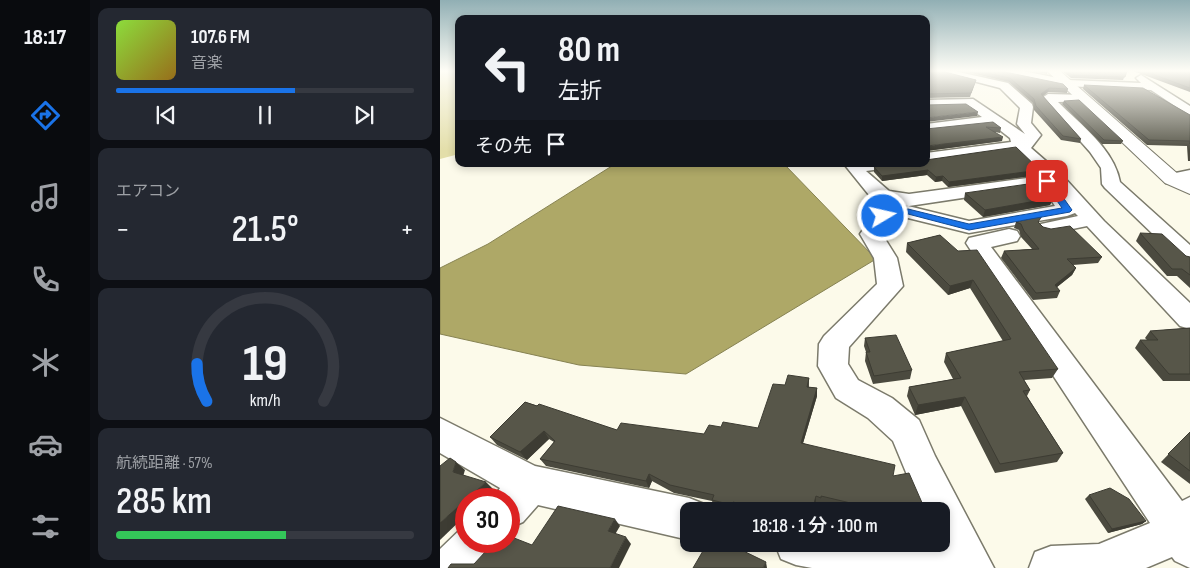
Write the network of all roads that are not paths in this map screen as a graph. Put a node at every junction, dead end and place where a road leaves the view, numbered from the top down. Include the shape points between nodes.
1 (975, 98) edge
2 (1018, 98) edge
3 (1082, 98) joint
4 (1169, 98) edge
5 (930, 104) edge
6 (1190, 112) edge
7 (995, 120) junction
8 (930, 128) edge
9 (1024, 142) junction
10 (930, 157) edge
11 (855, 167) edge
12 (1190, 175) edge
13 (1172, 179) junction
14 (1052, 180) junction
15 (1190, 188) edge
16 (1092, 220) junction
17 (1190, 257) edge
18 (1190, 319) edge
19 (440, 434) edge
20 (510, 488) edge
21 (520, 496) edge
22 (680, 518) edge
23 (1187, 532) edge
24 (848, 552) edge
25 (467, 553) edge
26 (453, 568) edge
27 (952, 568) edge
28 (972, 568) edge
29 (1051, 568) edge

1 - 9 street
2 - 9 street via 1027,107 1024,124 1034,135
3 - 13 street
3 - 17 street via 1048,98 1096,149 1109,168 1111,184
4 - 6 street
5 - 7 street via 969,102
7 - 8 street
7 - 9 street
9 - 10 street
9 - 14 street
11 - 14 street via 876,193 890,200
12 - 13 street
13 - 15 street
14 - 16 street
14 - 28 street via 1067,210 969,227 908,212 883,216 872,234 890,269 890,286 834,344 833,366 847,389 880,408 906,431
16 - 18 street
16 - 23 street via 977,243
19 - 20 street
21 - 22 street
23 - 29 street via 1099,566
24 - 27 street
25 - 26 street

